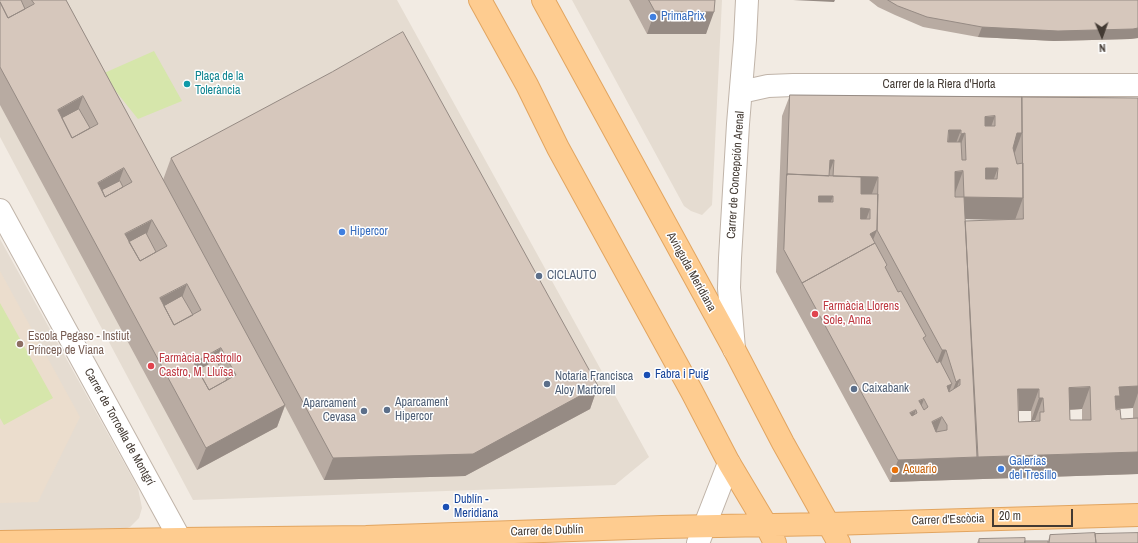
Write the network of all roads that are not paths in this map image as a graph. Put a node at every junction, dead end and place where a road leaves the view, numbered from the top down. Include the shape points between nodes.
1 (480, 0) edge
2 (543, 0) edge
3 (747, 0) edge
4 (1138, 85) edge
5 (741, 92) junction
6 (0, 210) edge
7 (734, 349) junction
8 (729, 464) junction
9 (1138, 515) edge
10 (829, 524) junction
11 (771, 534) edge
12 (701, 535) edge
13 (180, 539) junction
14 (0, 542) edge
15 (839, 543) edge

1 - 8 main road
2 - 7 main road, Avinguda Meridiana
3 - 5 street, Carrer de Concepción Arenal
4 - 5 street, Carrer de la Riera d'Horta via 793,85 768,86
5 - 7 street, Carrer de Concepción Arenal via 729,288
6 - 13 street, Carrer de Torroella de Montgrí
7 - 10 main road, Avinguda Meridiana
8 - 11 main road
8 - 12 street
9 - 10 main road, Carrer d'Escòcia
10 - 11 main road, Carrer de Dublín
10 - 15 main road, Avinguda Meridiana
11 - 12 main road, Carrer de Dublín
12 - 13 main road, Carrer de Dublín via 662,527 366,537
13 - 14 main road, Carrer de Dublín

